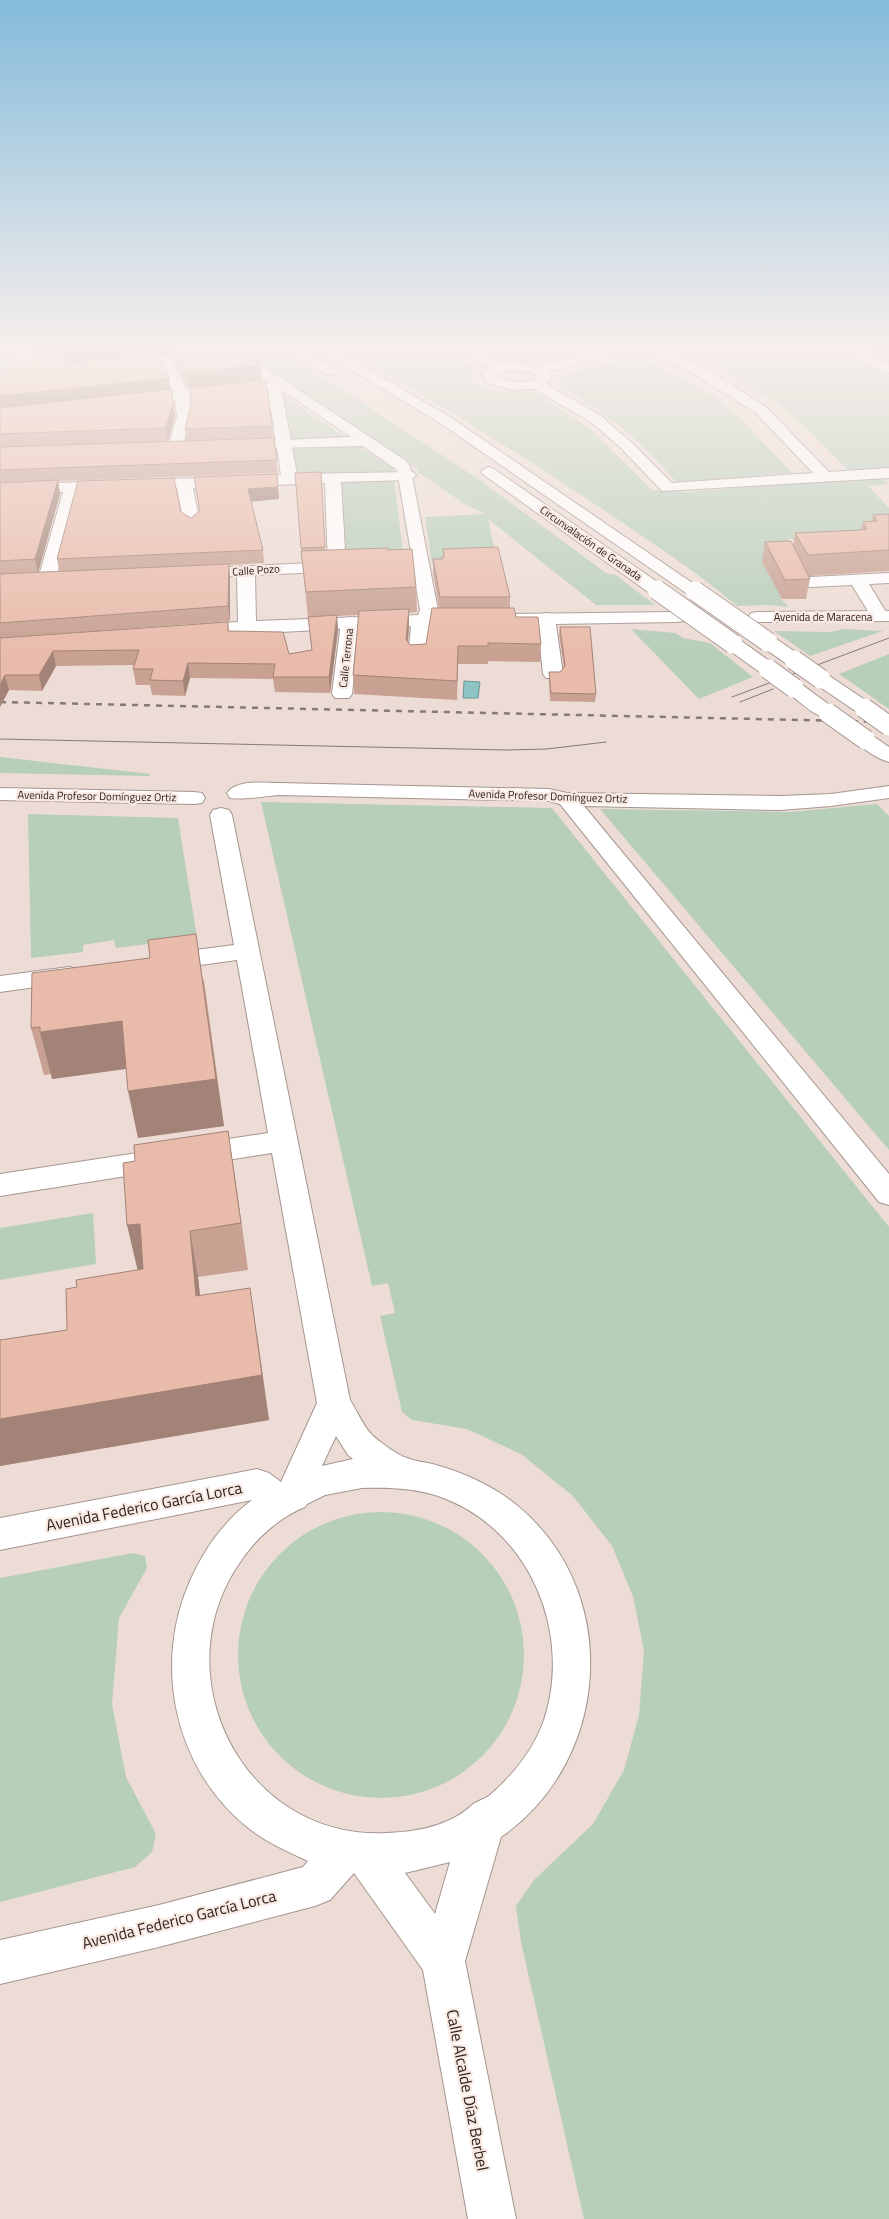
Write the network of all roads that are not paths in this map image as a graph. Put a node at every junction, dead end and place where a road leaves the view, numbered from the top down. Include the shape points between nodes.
1 (156, 448) edge
2 (176, 448) joint
3 (184, 448) edge
4 (285, 448) edge
5 (377, 448) edge
6 (485, 448) edge
7 (625, 448) edge
8 (797, 448) edge
9 (479, 465) dead end
10 (889, 473) edge
11 (408, 475) junction
12 (825, 477) junction
13 (333, 478) junction
14 (290, 480) junction
15 (184, 483) junction
16 (72, 487) junction
17 (0, 490) edge
18 (192, 524) edge
19 (421, 563) junction
20 (337, 566) junction
21 (246, 571) junction
22 (173, 574) edge
23 (889, 578) edge
24 (858, 580) junction
25 (26, 581) edge
26 (811, 582) dead end
27 (676, 617) dead end
28 (884, 617) edge
29 (546, 618) junction
30 (757, 618) dead end
31 (425, 619) junction
32 (350, 622) junction
33 (247, 627) junction
34 (174, 632) edge
35 (417, 656) edge
36 (553, 674) edge
37 (342, 694) dead end
38 (889, 726) edge
39 (887, 755) edge
40 (215, 792) junction
41 (889, 792) edge
42 (0, 794) edge
43 (567, 799) junction
44 (221, 815) junction
45 (247, 951) junction
46 (142, 965) edge
47 (95, 971) edge
48 (0, 984) edge
49 (285, 1141) junction
50 (0, 1185) edge
51 (889, 1194) edge
52 (334, 1403) junction
53 (401, 1474) junction
54 (288, 1500) junction
55 (0, 1534) edge
56 (487, 1819) junction
57 (354, 1852) junction
58 (443, 1961) junction
59 (0, 1962) edge
60 (492, 2219) edge

1 - 2 main road
2 - 3 main road
4 - 14 main road
5 - 11 main road via 400,463
6 - 38 main road, Circunvalación de Granada, bridge
7 - 12 main road via 668,488
8 - 12 main road
9 - 39 main road, Circunvalación de Granada, bridge
10 - 12 main road
11 - 13 main road
11 - 19 main road
13 - 14 main road
13 - 20 main road
14 - 15 main road
15 - 16 main road
15 - 18 main road
16 - 17 main road
16 - 25 main road via 55,579
19 - 20 main road, Calle Pozo
19 - 31 main road via 429,610
20 - 21 main road, Calle Pozo
21 - 22 main road, Calle Pozo
21 - 33 main road
23 - 24 main road
24 - 26 main road
24 - 28 main road
27 - 29 main road
28 - 30 main road, Avenida de Maracena
29 - 31 main road
29 - 36 main road
31 - 32 main road
31 - 35 main road via 420,627
32 - 33 main road
32 - 37 main road, Calle Terrona
33 - 34 main road
40 - 42 main road, Avenida Profesor Domínguez Ortiz
40 - 43 main road, Avenida Profesor Domínguez Ortiz via 307,790 549,795
40 - 44 main road via 242,801 236,810
40 - 44 main road via 193,806 200,813
41 - 43 main road, Avenida Profesor Domínguez Ortiz via 780,803
43 - 51 main road
44 - 45 main road
45 - 46 main road
45 - 49 main road
47 - 48 main road
49 - 50 main road
49 - 52 main road
52 - 53 main road via 360,1445
52 - 54 main road via 322,1435 300,1471
53 - 54 main road via 362,1475 330,1482
53 - 56 main road via 456,1486 507,1514 546,1557 570,1612 575,1669 561,1731 532,1779
54 - 55 main road, Avenida Federico García Lorca via 257,1484
54 - 57 main road via 243,1533 212,1574 191,1627 187,1689 202,1745 237,1798 287,1834
56 - 57 main road via 450,1838 400,1852
56 - 58 main road, Calle Alcalde Díaz Berbel
57 - 58 main road, Calle Alcalde Díaz Berbel
57 - 59 main road, Avenida Federico García Lorca via 315,1885 159,1926
58 - 60 main road, Calle Alcalde Díaz Berbel

